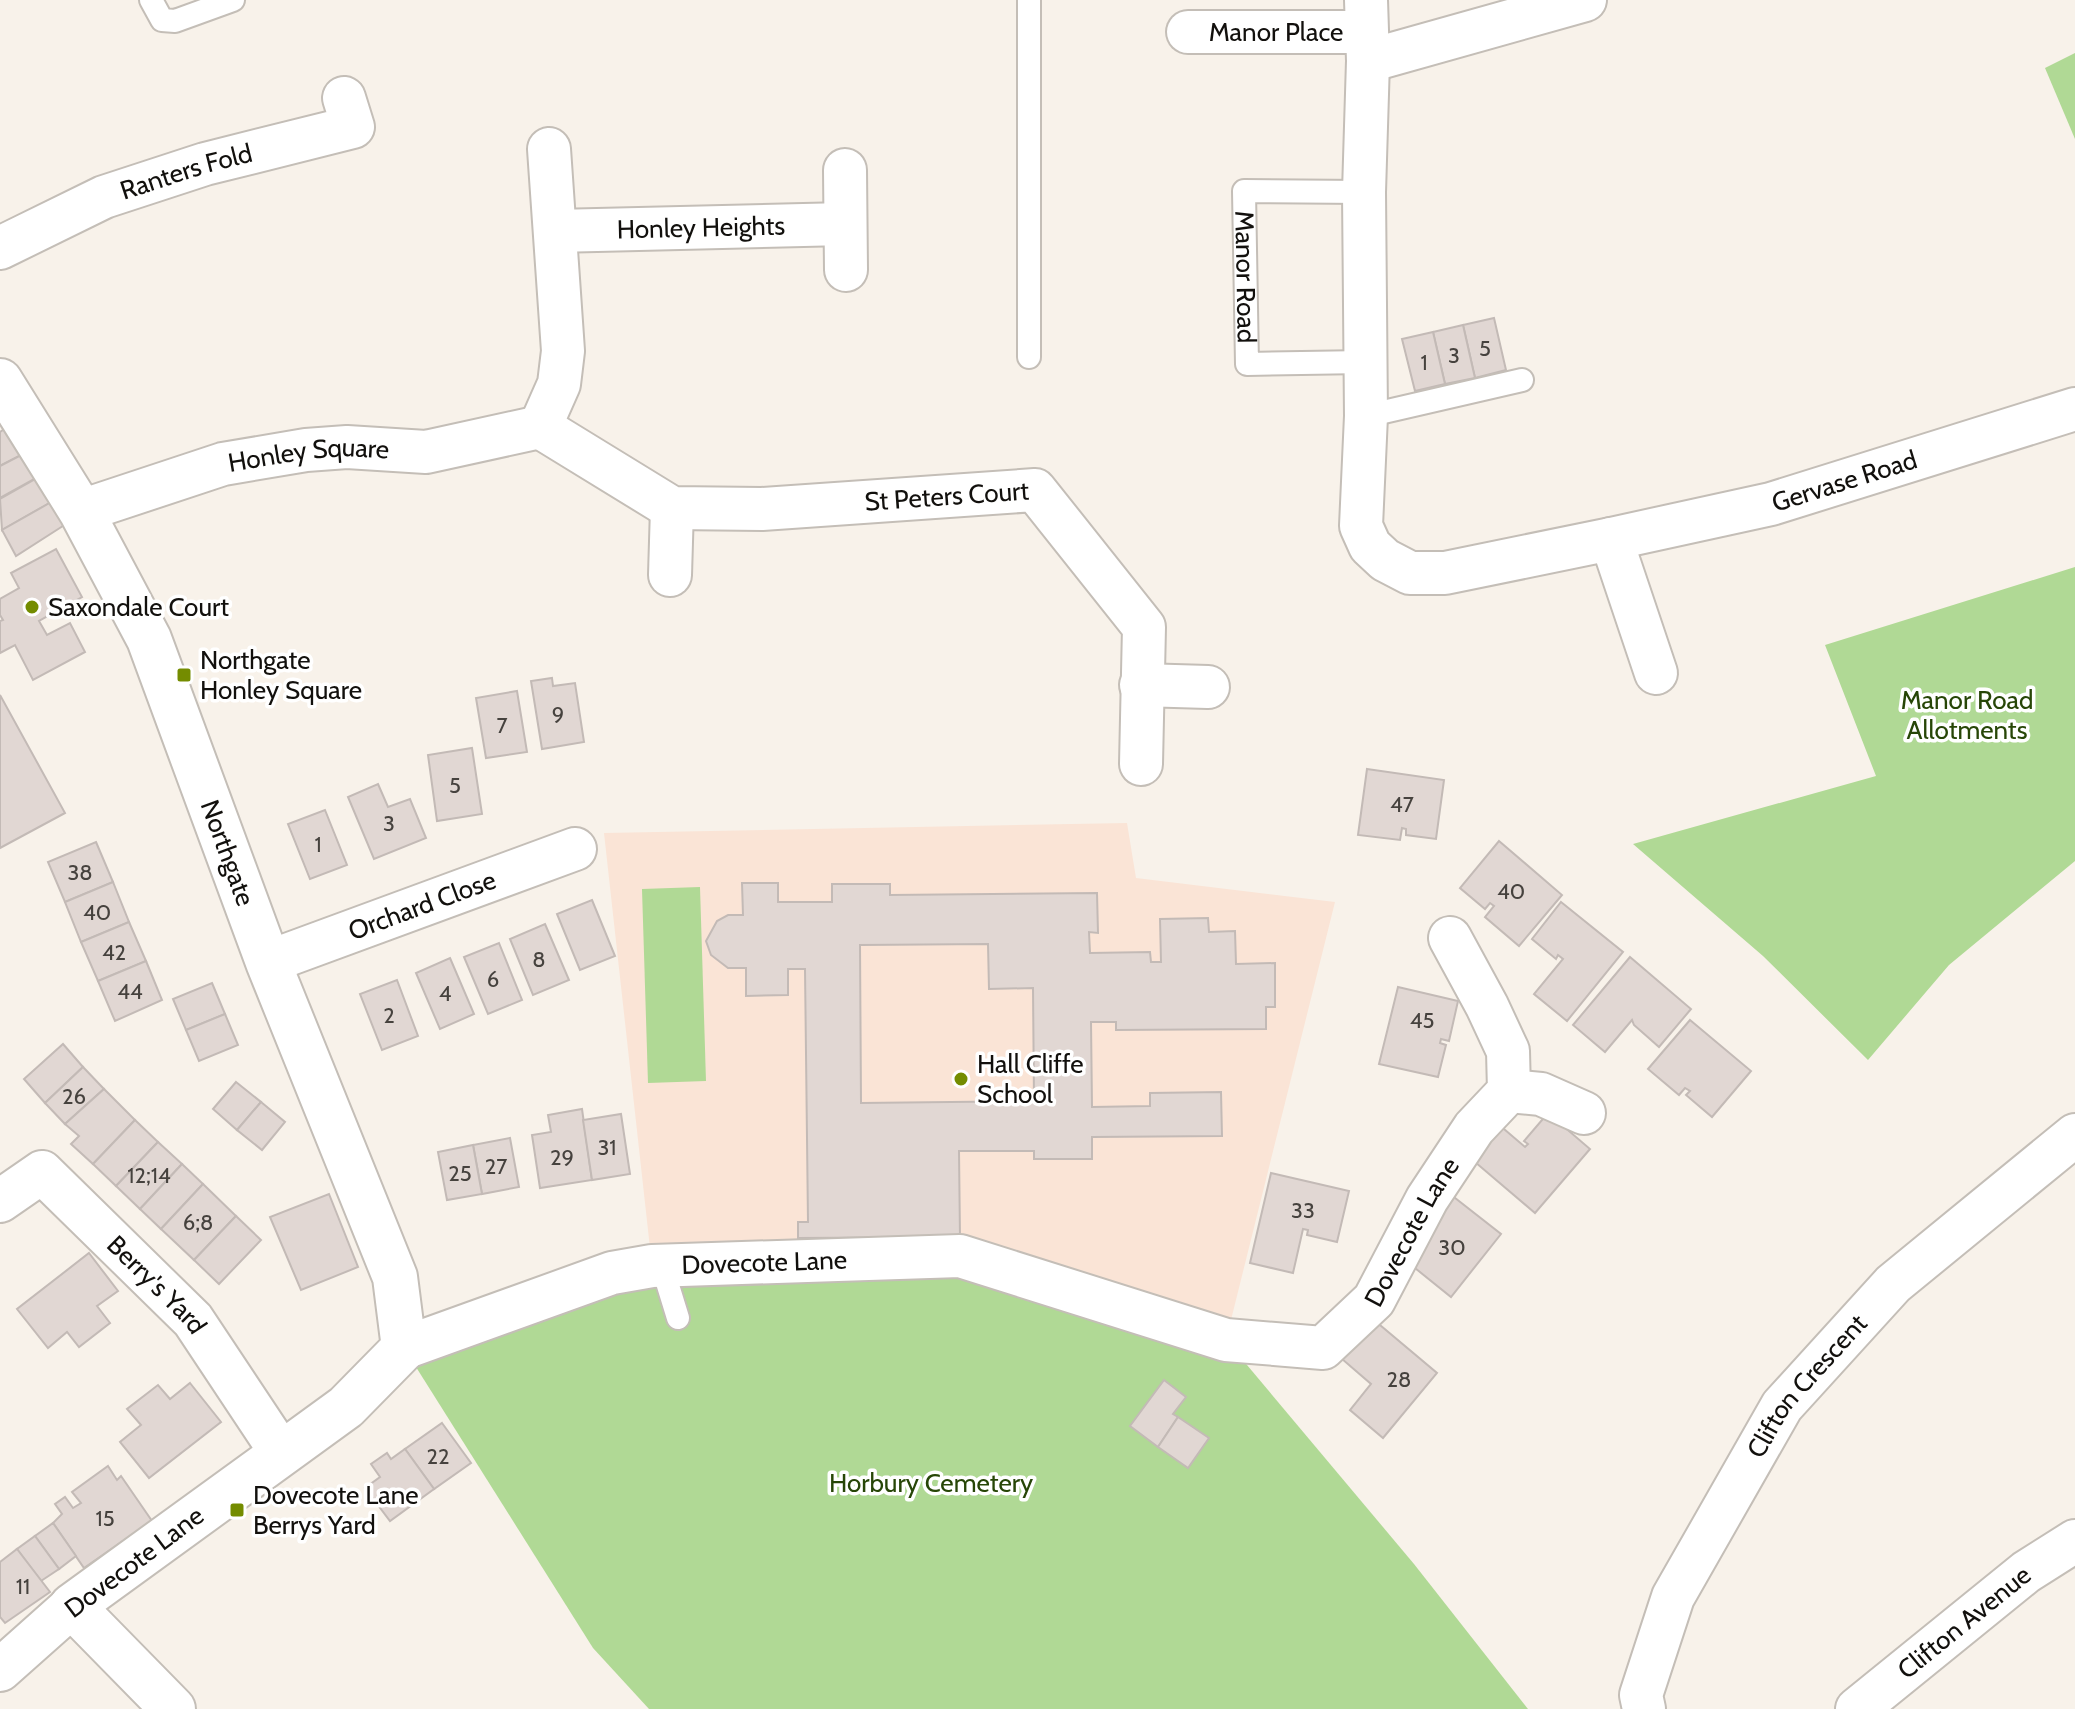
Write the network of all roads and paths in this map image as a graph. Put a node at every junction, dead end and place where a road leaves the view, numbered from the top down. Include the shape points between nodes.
1 (151, 0) edge
2 (233, 0) edge
3 (1029, 0) edge
4 (1585, 0) edge
5 (1366, 31) edge
6 (1188, 32) dead end
7 (344, 98) dead end
8 (549, 149) dead end
9 (845, 170) dead end
10 (1364, 192) junction
11 (845, 224) junction
12 (555, 231) junction
13 (0, 248) edge
14 (846, 270) dead end
15 (1029, 357) dead end
16 (1365, 362) junction
17 (1522, 380) dead end
18 (0, 381) edge
19 (2075, 409) edge
20 (1366, 416) junction
21 (540, 427) junction
22 (672, 508) junction
23 (81, 511) junction
24 (1611, 539) junction
25 (670, 575) dead end
26 (1656, 673) dead end
27 (1141, 685) junction
28 (1208, 687) dead end
29 (1141, 764) dead end
30 (575, 848) dead end
31 (1450, 938) dead end
32 (268, 962) junction
33 (1509, 1091) junction
34 (1584, 1113) dead end
35 (2075, 1135) edge
36 (0, 1201) edge
37 (652, 1266) junction
38 (678, 1318) dead end
39 (404, 1348) junction
40 (282, 1454) junction
41 (2075, 1541) edge
42 (72, 1606) junction
43 (0, 1670) edge
44 (173, 1709) edge
45 (1644, 1709) edge
46 (1857, 1709) edge

1 - 2 lane via 162,20 175,21
3 - 15 lane
4 - 5 street, Manor Place
5 - 6 street, Manor Place
5 - 10 street
7 - 13 street, Ranters Fold via 353,127 205,164 104,197
8 - 12 street
9 - 11 street
10 - 16 street
10 - 16 lane, Manor Road via 1244,191 1247,364
11 - 12 street, Honley Heights
11 - 14 street
12 - 21 street via 563,351 559,384
16 - 20 street
17 - 20 lane
18 - 23 street, Northgate
19 - 24 street, Gervase Road via 1771,504
20 - 24 street, Gervase Road via 1361,526 1370,546 1410,573 1445,573
21 - 22 street
21 - 23 street, Honley Square via 426,452 347,447 223,464
22 - 25 street
22 - 27 street, St Peters Court via 762,509 1035,490 1144,627
23 - 32 street, Northgate via 149,639
24 - 26 street
27 - 28 street
27 - 29 street, St Peters Court
30 - 32 street, Orchard Close
31 - 33 street via 1508,1051
32 - 39 street, Northgate via 395,1277
33 - 34 street via 1541,1094
33 - 37 street, Dovecote Lane via 1474,1128 1427,1199 1374,1300 1323,1348 1226,1340 960,1256
35 - 45 street, Clifton Crescent via 1893,1284 1782,1406 1673,1597 1641,1695
36 - 40 street, Berry's Yard via 42,1172 193,1320
37 - 38 lane via 666,1279
37 - 39 street, Dovecote Lane via 612,1273
39 - 40 street, Dovecote Lane via 346,1407
40 - 42 street, Dovecote Lane
41 - 46 street, Clifton Avenue via 2026,1572
42 - 43 street, Dovecote Lane
42 - 44 street

